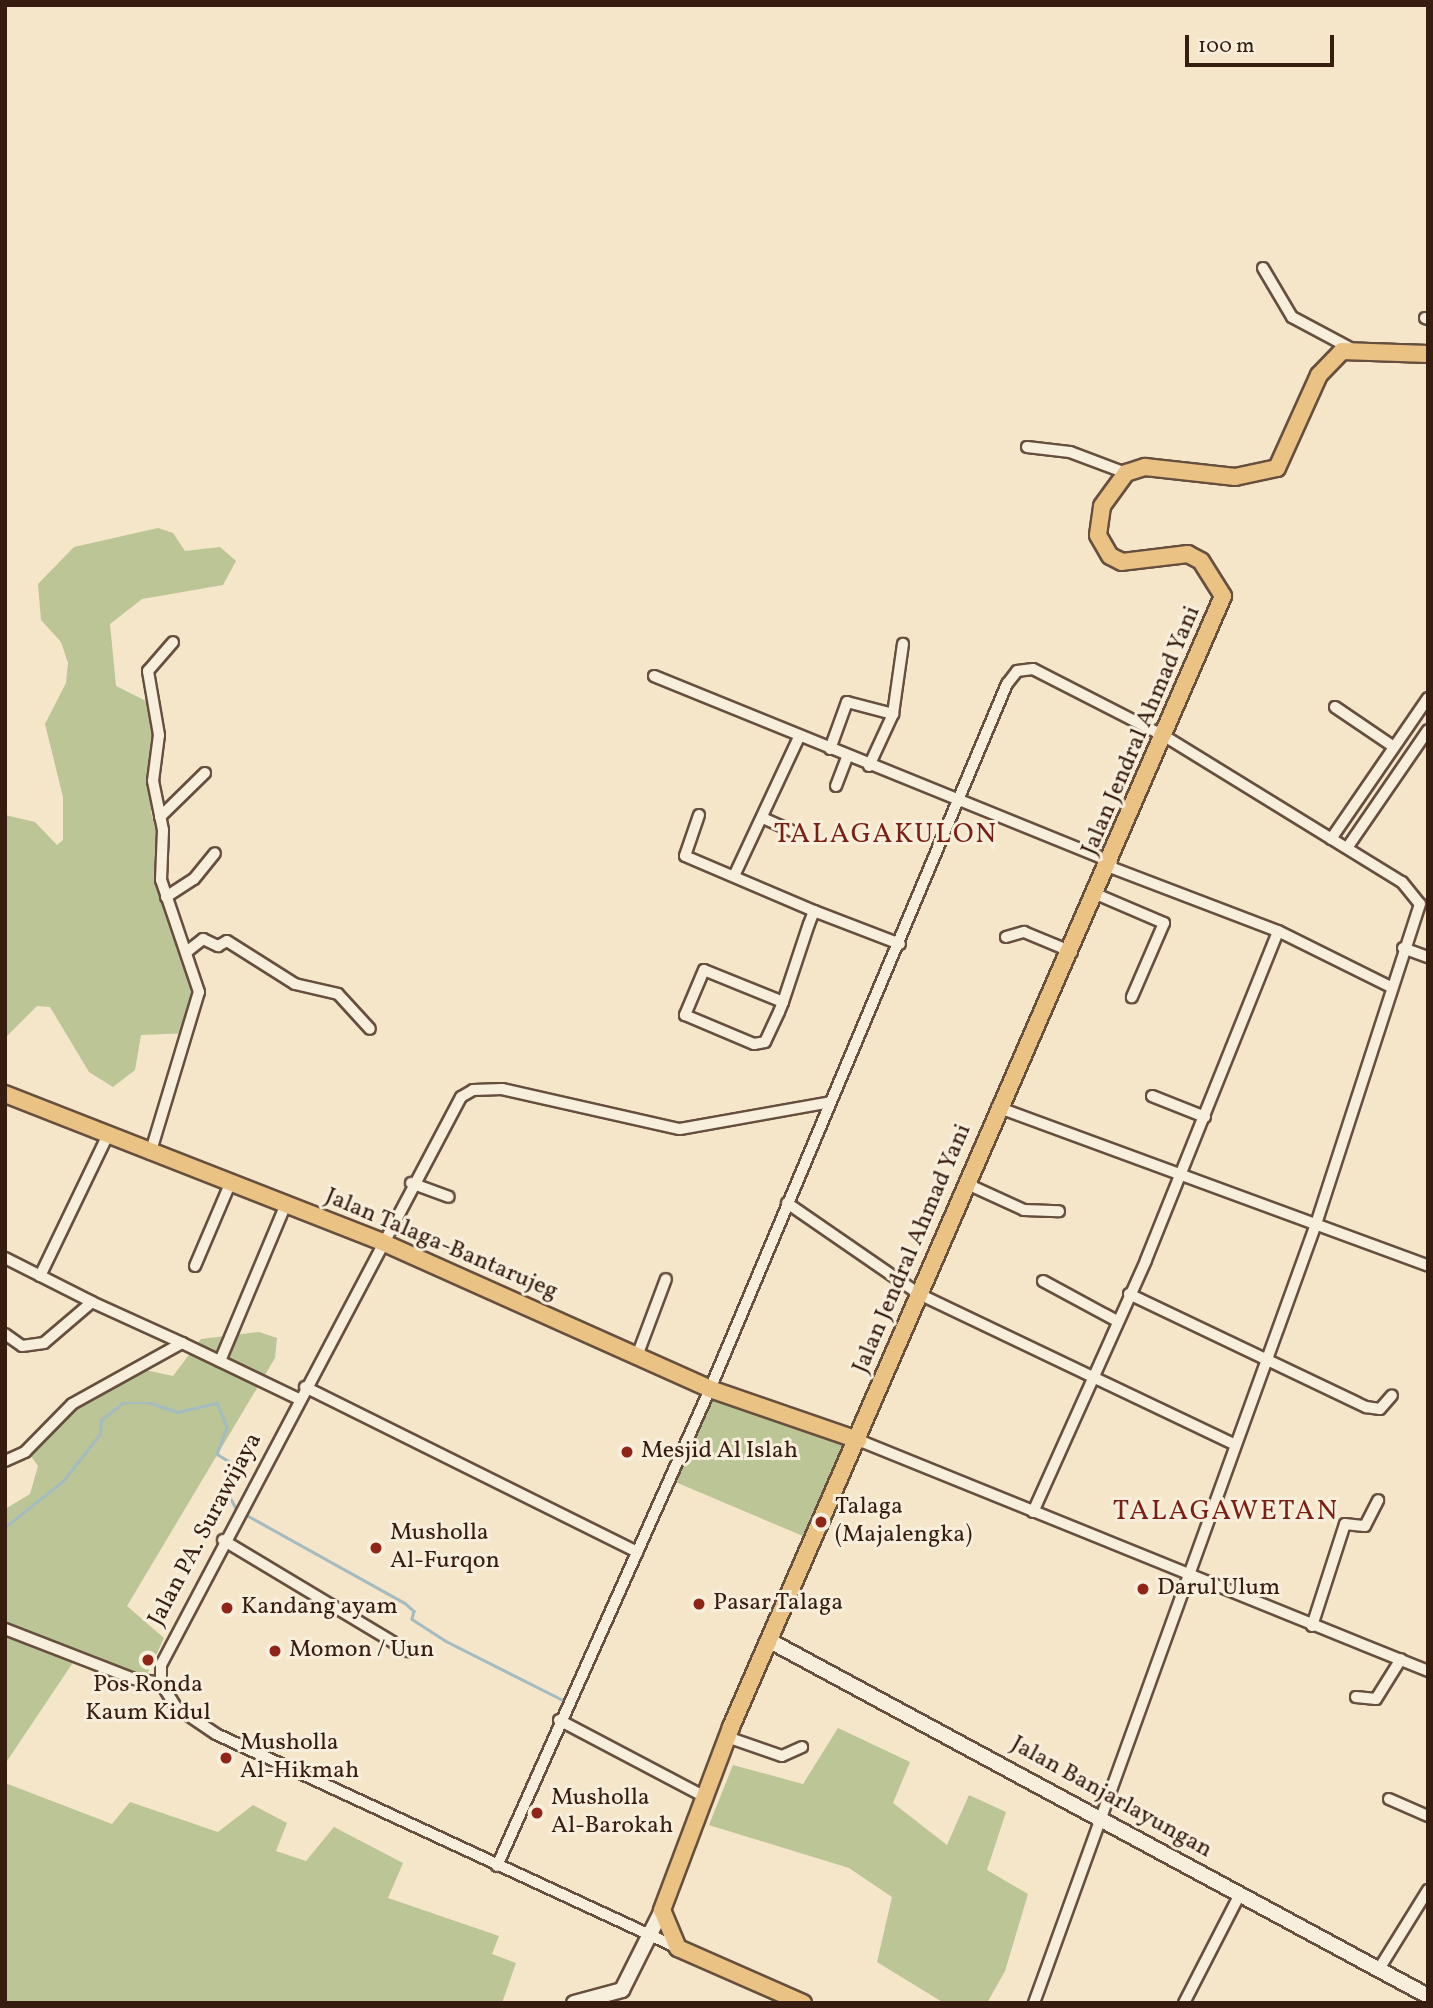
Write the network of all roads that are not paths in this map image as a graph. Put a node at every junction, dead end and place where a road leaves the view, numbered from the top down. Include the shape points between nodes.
1 (1263, 268) dead end
2 (1352, 349) junction
3 (1428, 354) edge
4 (1027, 447) dead end
5 (1126, 472) junction
6 (173, 642) dead end
7 (904, 644) dead end
8 (654, 676) dead end
9 (1428, 698) edge
10 (1335, 707) dead end
11 (893, 714) junction
12 (1414, 716) junction
13 (1428, 728) edge
14 (799, 737) junction
15 (1166, 737) junction
16 (1394, 747) junction
17 (830, 749) junction
18 (847, 758) junction
19 (869, 766) junction
20 (205, 773) dead end
21 (836, 786) dead end
22 (957, 802) junction
23 (699, 815) dead end
24 (160, 817) junction
25 (765, 819) junction
26 (794, 832) dead end
27 (1331, 839) junction
28 (1347, 848) junction
29 (215, 853) dead end
30 (1111, 865) junction
31 (734, 876) junction
32 (1096, 894) junction
33 (166, 897) junction
34 (814, 911) junction
35 (1278, 931) junction
36 (1006, 937) dead end
37 (901, 944) junction
38 (1403, 948) junction
39 (189, 950) junction
40 (1072, 952) junction
41 (1428, 957) edge
42 (1389, 985) junction
43 (1132, 997) dead end
44 (783, 1002) junction
45 (370, 1029) dead end
46 (5, 1094) edge
47 (1152, 1096) dead end
48 (831, 1101) junction
49 (997, 1107) junction
50 (1205, 1117) junction
51 (107, 1137) junction
52 (150, 1154) junction
53 (1181, 1174) junction
54 (411, 1183) junction
55 (230, 1184) junction
56 (965, 1184) junction
57 (449, 1197) dead end
58 (787, 1203) junction
59 (286, 1204) junction
60 (1059, 1211) dead end
61 (1316, 1224) junction
62 (383, 1242) junction
63 (5, 1258) edge
64 (195, 1266) dead end
65 (1428, 1266) edge
66 (40, 1276) junction
67 (666, 1279) dead end
68 (1043, 1281) dead end
69 (919, 1294) junction
70 (1129, 1294) junction
71 (92, 1302) junction
72 (1117, 1321) junction
73 (5, 1334) edge
74 (183, 1343) junction
75 (637, 1356) junction
76 (1269, 1357) junction
77 (220, 1361) junction
78 (1093, 1375) junction
79 (305, 1387) junction
80 (710, 1389) junction
81 (1392, 1395) dead end
82 (299, 1399) junction
83 (858, 1440) junction
84 (1233, 1444) junction
85 (5, 1461) edge
86 (1378, 1500) dead end
87 (1033, 1511) junction
88 (223, 1540) junction
89 (637, 1552) junction
90 (1188, 1575) junction
91 (1312, 1626) junction
92 (5, 1629) edge
93 (770, 1641) junction
94 (408, 1651) dead end
95 (1401, 1659) junction
96 (1428, 1671) edge
97 (161, 1683) junction
98 (1356, 1697) dead end
99 (559, 1720) junction
100 (727, 1737) junction
101 (802, 1747) dead end
102 (703, 1796) junction
103 (1389, 1800) dead end
104 (1428, 1816) edge
105 (1101, 1818) junction
106 (497, 1866) junction
107 (1428, 1890) edge
108 (1239, 1896) junction
109 (662, 1910) junction
110 (645, 1937) junction
111 (678, 1948) junction
112 (1379, 1969) junction
113 (620, 1996) edge
114 (1428, 1996) edge
115 (574, 2003) edge
116 (803, 2003) edge
117 (1034, 2003) edge
118 (1184, 2003) edge

1 - 2 street via 1293,317
2 - 3 main road
2 - 5 main road via 1328,362 1277,468 1253,476 1174,466
4 - 5 street via 1062,450
5 - 15 main road, Jalan Jendral Ahmad Yani via 1102,506 1097,524 1102,547 1122,562 1188,554 1201,561 1223,596
6 - 24 street via 148,671 159,735 153,781
7 - 11 street
8 - 14 street
9 - 12 street
10 - 16 street
11 - 17 street via 847,702
11 - 19 street
12 - 13 street
12 - 16 street
13 - 28 street
14 - 17 street
14 - 25 street
15 - 22 street via 1022,668 1007,684
15 - 27 street
15 - 30 main road, Jalan Jendral Ahmad Yani
16 - 27 street
17 - 18 street
18 - 19 street
18 - 21 street
19 - 22 street
20 - 24 street
22 - 30 street
22 - 37 street
23 - 31 street via 683,853
24 - 33 street
25 - 26 street
25 - 31 street
27 - 28 street
28 - 38 street via 1419,897
29 - 33 street via 194,879
30 - 32 main road, Jalan Jendral Ahmad Yani
30 - 35 street
31 - 34 street
32 - 40 main road, Jalan Jendral Ahmad Yani
32 - 43 street via 1164,923
33 - 39 street
34 - 37 street
34 - 44 street
35 - 42 street
35 - 50 street
36 - 40 street via 1024,932
37 - 48 street
38 - 41 street
38 - 42 street
39 - 45 street via 203,939 218,946 227,941 295,984 338,994
39 - 52 street via 199,992 197,1015
40 - 49 main road, Jalan Jendral Ahmad Yani
42 - 61 street
44 - 44 street via 761,1045 685,1015 704,970
46 - 51 main road, Jalan Talaga-Bantarujeg
47 - 50 street
48 - 54 street, Jalan PA. Surawijaya via 680,1129 514,1092 473,1090 448,1112
48 - 58 street
49 - 53 street
49 - 56 main road, Jalan Jendral Ahmad Yani
50 - 53 street
51 - 52 main road, Jalan Talaga-Bantarujeg
51 - 66 street
52 - 55 main road, Jalan Talaga-Bantarujeg
53 - 61 street
53 - 70 street
54 - 57 street
54 - 62 street, Jalan PA. Surawijaya
55 - 59 main road, Jalan Talaga-Bantarujeg
55 - 64 street
56 - 60 street via 1024,1210
56 - 69 main road, Jalan Jendral Ahmad Yani
58 - 69 street
58 - 80 street
59 - 62 main road, Jalan Talaga-Bantarujeg
59 - 77 street
61 - 65 street
61 - 76 street
62 - 75 main road, Jalan Talaga-Bantarujeg
62 - 79 street, Jalan PA. Surawijaya
63 - 66 street
66 - 71 street
67 - 75 street
68 - 72 street
69 - 78 street
69 - 83 main road, Jalan Jendral Ahmad Yani
70 - 72 street
70 - 76 street
71 - 73 street via 44,1343 22,1346
71 - 74 street
72 - 78 street
74 - 77 street
74 - 85 street via 72,1404 25,1452
75 - 80 main road, Jalan Talaga-Bantarujeg
76 - 81 street via 1374,1410
76 - 84 street
77 - 82 street
78 - 84 street
78 - 87 street
79 - 82 street, Jalan PA. Surawijaya
79 - 89 street
80 - 83 main road, Jalan Talaga-Bantarujeg
80 - 89 street
82 - 88 street, Jalan PA. Surawijaya
83 - 87 street
83 - 93 main road, Jalan Jendral Ahmad Yani
84 - 90 street
86 - 91 street via 1365,1526 1345,1524
87 - 90 street
88 - 94 street
88 - 97 street, Jalan PA. Surawijaya via 165,1653
89 - 99 street
90 - 91 street
90 - 105 street
91 - 95 street
92 - 97 street via 134,1679
93 - 100 main road, Jalan Jendral Ahmad Yani
93 - 105 street, Jalan Banjarlayungan
95 - 96 street
95 - 98 street via 1376,1699
97 - 106 street via 176,1707 216,1734
99 - 102 street
99 - 106 street
100 - 101 street via 782,1756
100 - 102 main road, Jalan Jendral Ahmad Yani
102 - 109 main road, Jalan Jendral Ahmad Yani
103 - 104 street
105 - 108 street, Jalan Banjarlayungan
105 - 117 street
106 - 110 street
107 - 112 street
108 - 112 street, Jalan Banjarlayungan
108 - 118 street
109 - 110 street
109 - 111 main road
110 - 111 street
110 - 113 street
111 - 116 main road
112 - 114 street, Jalan Banjarlayungan
113 - 115 street

